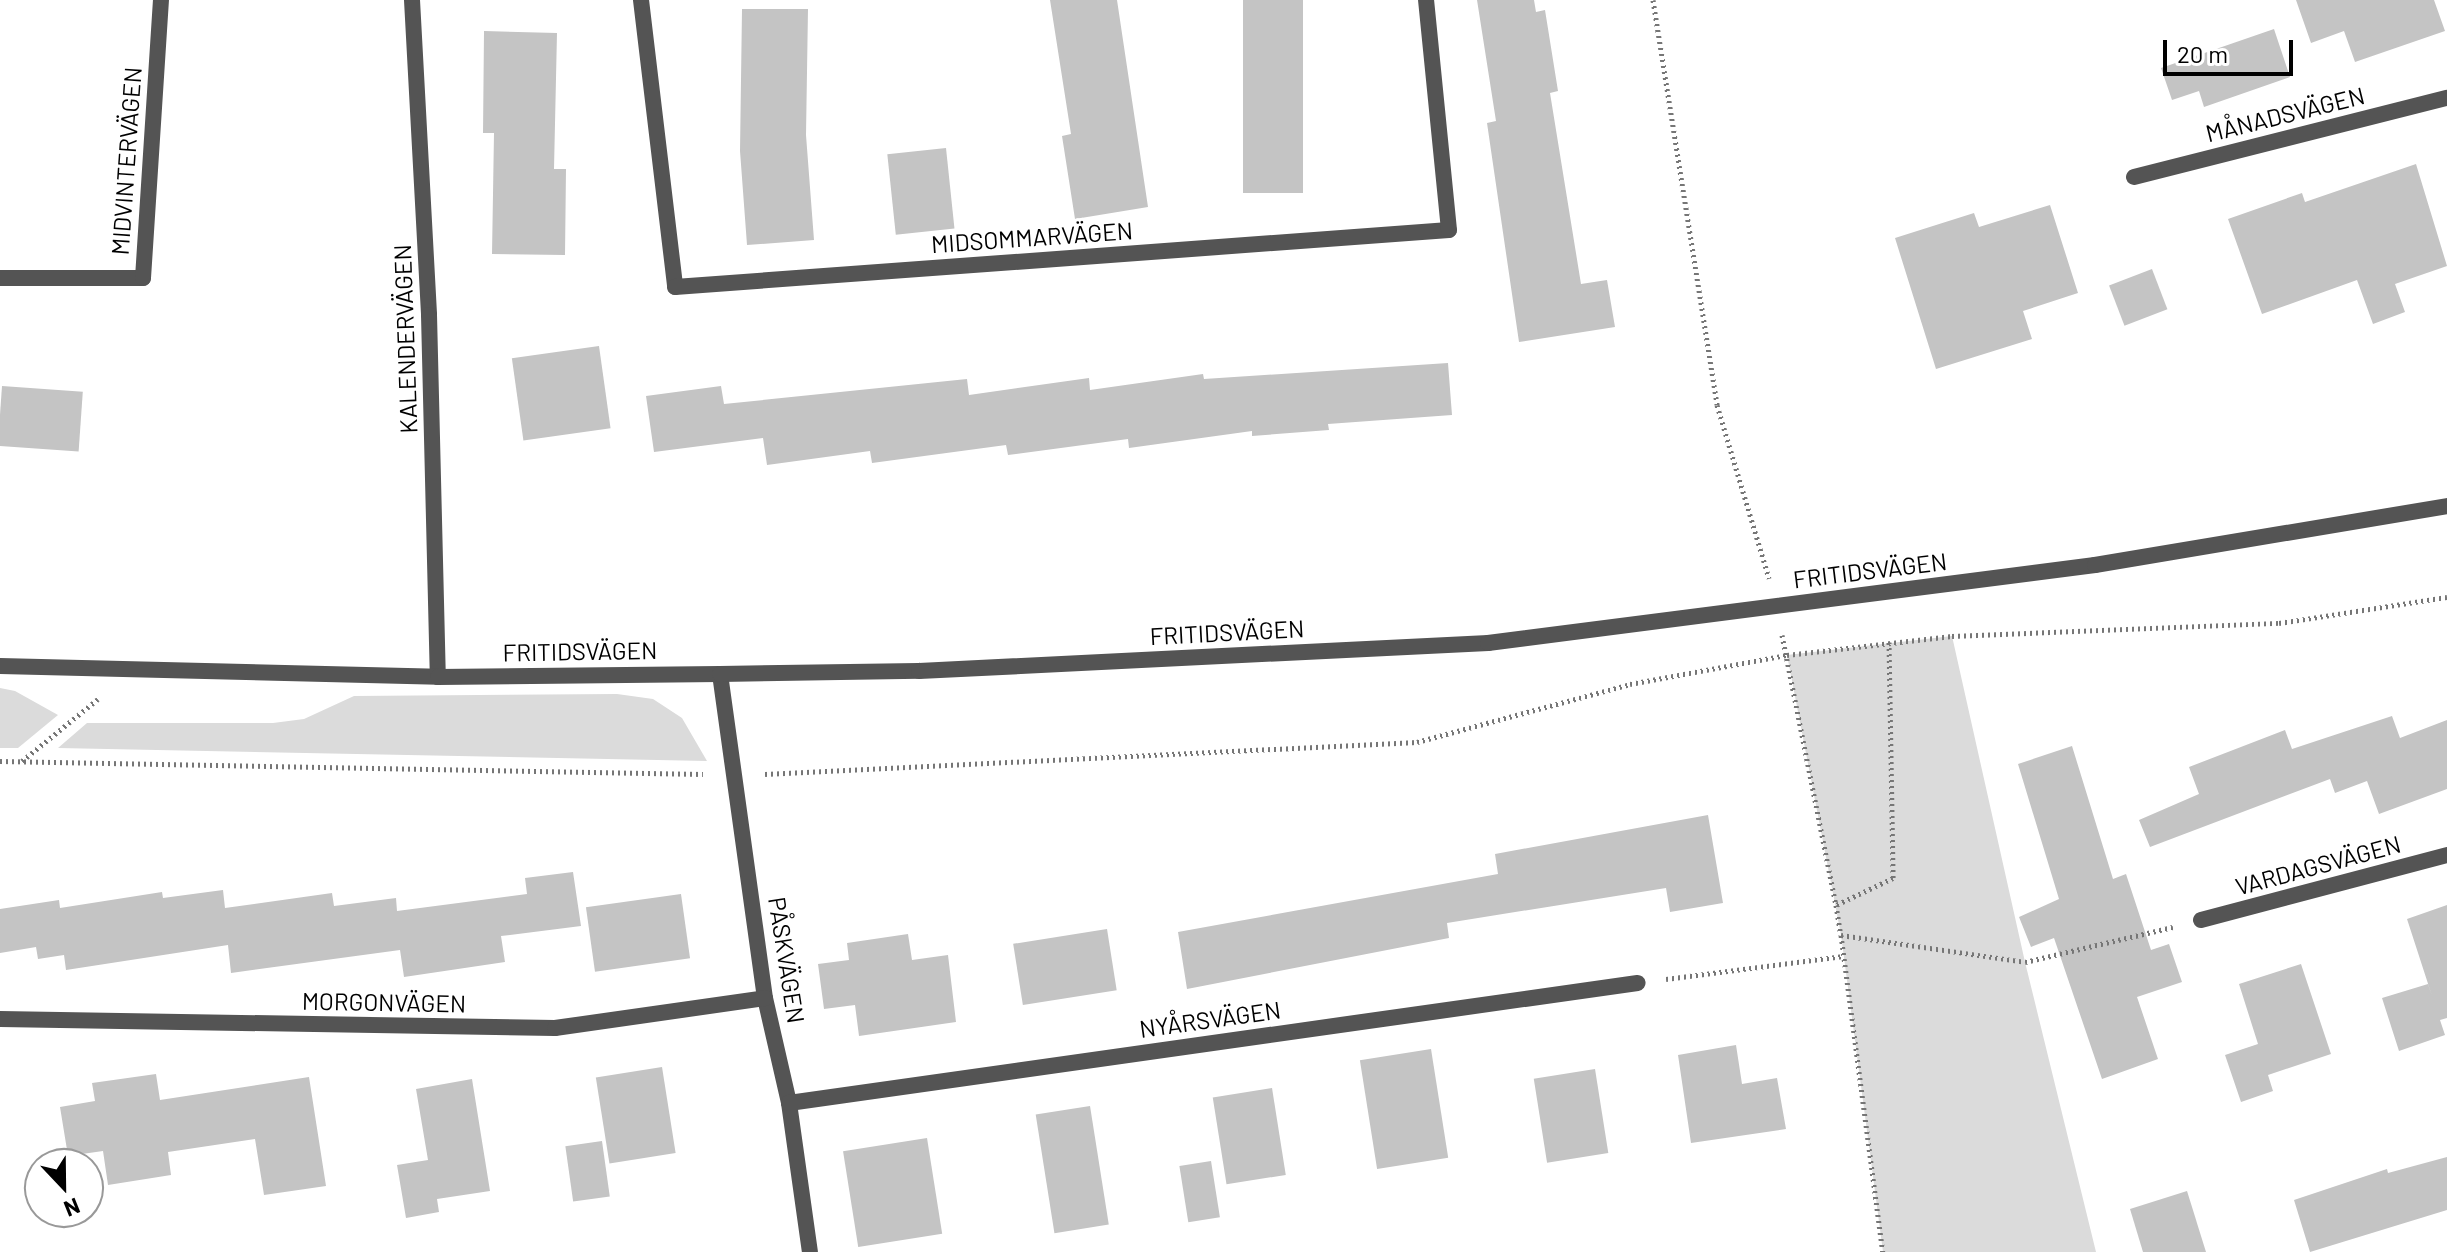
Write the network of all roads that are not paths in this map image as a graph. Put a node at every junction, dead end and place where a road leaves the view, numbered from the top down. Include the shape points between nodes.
1 (161, 0) edge
2 (412, 0) edge
3 (641, 0) edge
4 (1426, 0) edge
5 (2447, 98) edge
6 (2134, 177) dead end
7 (0, 278) edge
8 (2447, 506) edge
9 (0, 666) edge
10 (720, 674) junction
11 (438, 677) junction
12 (2447, 855) edge
13 (2201, 920) road end
14 (1638, 983) road end
15 (765, 998) junction
16 (0, 1019) edge
17 (789, 1103) junction
18 (810, 1252) edge

1 - 7 street, MIDVINTERVÄGEN via 143,278
2 - 11 street, KALENDERVÄGEN via 429,315
3 - 4 street, MIDSOMMARVÄGEN via 675,287 1449,230
5 - 6 street, MÅNADSVÄGEN
8 - 10 street, FRITIDSVÄGEN via 2095,565 1488,643 919,671
9 - 11 street, FRITIDSVÄGEN
10 - 11 street, FRITIDSVÄGEN
10 - 15 street, PÅSKVÄGEN
12 - 13 street, VARDAGSVÄGEN
14 - 17 street, NYÅRSVÄGEN
15 - 16 street, MORGONVÄGEN via 555,1028
15 - 17 street, PÅSKVÄGEN
17 - 18 street, PÅSKVÄGEN

